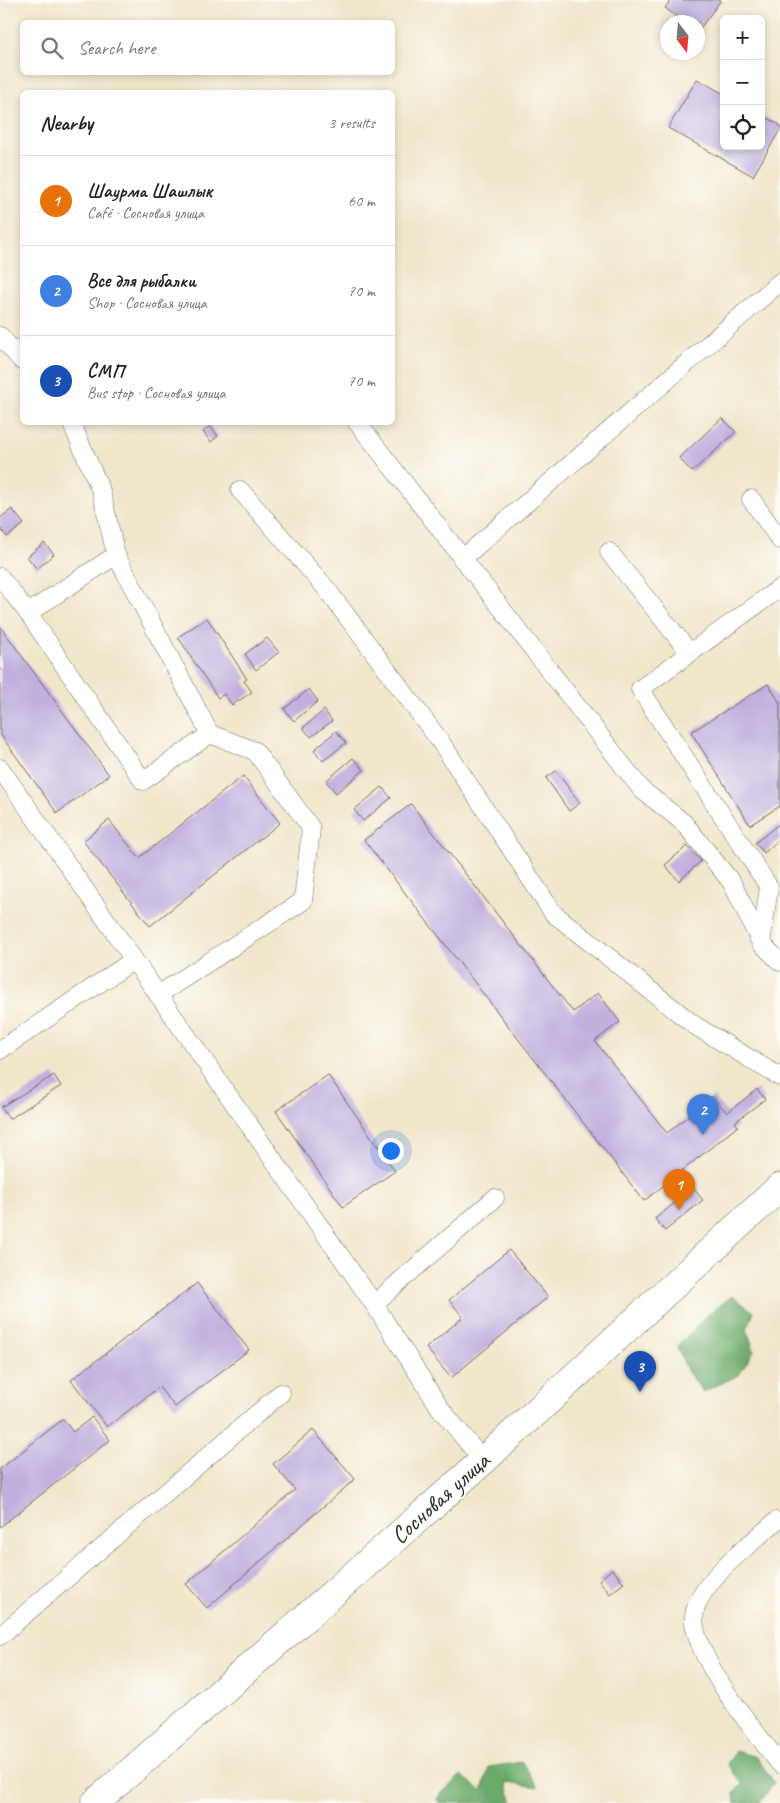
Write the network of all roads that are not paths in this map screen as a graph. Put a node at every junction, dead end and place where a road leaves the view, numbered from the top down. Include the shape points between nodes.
1 (780, 282) edge
2 (0, 336) edge
3 (20, 359) edge
4 (72, 425) edge
5 (359, 425) edge
6 (240, 490) dead end
7 (751, 499) dead end
8 (780, 540) edge
9 (609, 552) dead end
10 (116, 555) junction
11 (462, 559) junction
12 (0, 577) edge
13 (780, 588) edge
14 (28, 613) junction
15 (690, 653) junction
16 (210, 734) junction
17 (0, 768) edge
18 (761, 944) junction
19 (134, 960) junction
20 (780, 962) edge
21 (158, 995) junction
22 (0, 1050) edge
23 (780, 1077) edge
24 (780, 1187) edge
25 (495, 1198) dead end
26 (374, 1304) junction
27 (281, 1393) dead end
28 (483, 1461) junction
29 (776, 1521) dead end
30 (0, 1636) edge
31 (780, 1764) edge
32 (95, 1803) edge

1 - 11 lane
2 - 3 lane
4 - 10 lane via 101,491
5 - 11 lane
6 - 23 lane via 325,587 440,741 553,913 694,1025
7 - 8 lane
9 - 15 lane
10 - 14 lane
10 - 16 lane
11 - 18 lane via 642,790 684,823 732,883
12 - 14 lane
13 - 15 lane
14 - 16 lane via 143,781
15 - 18 lane via 640,689 769,888
16 - 21 lane via 255,751 311,828 303,902
17 - 19 lane
18 - 20 lane
19 - 21 lane
19 - 22 lane
21 - 26 lane
24 - 28 main road, Сосновая улица
25 - 26 lane
26 - 28 lane via 440,1408
27 - 30 lane
28 - 32 main road, Сосновая улица
29 - 31 lane via 714,1577 698,1601 693,1620 699,1642 721,1683

